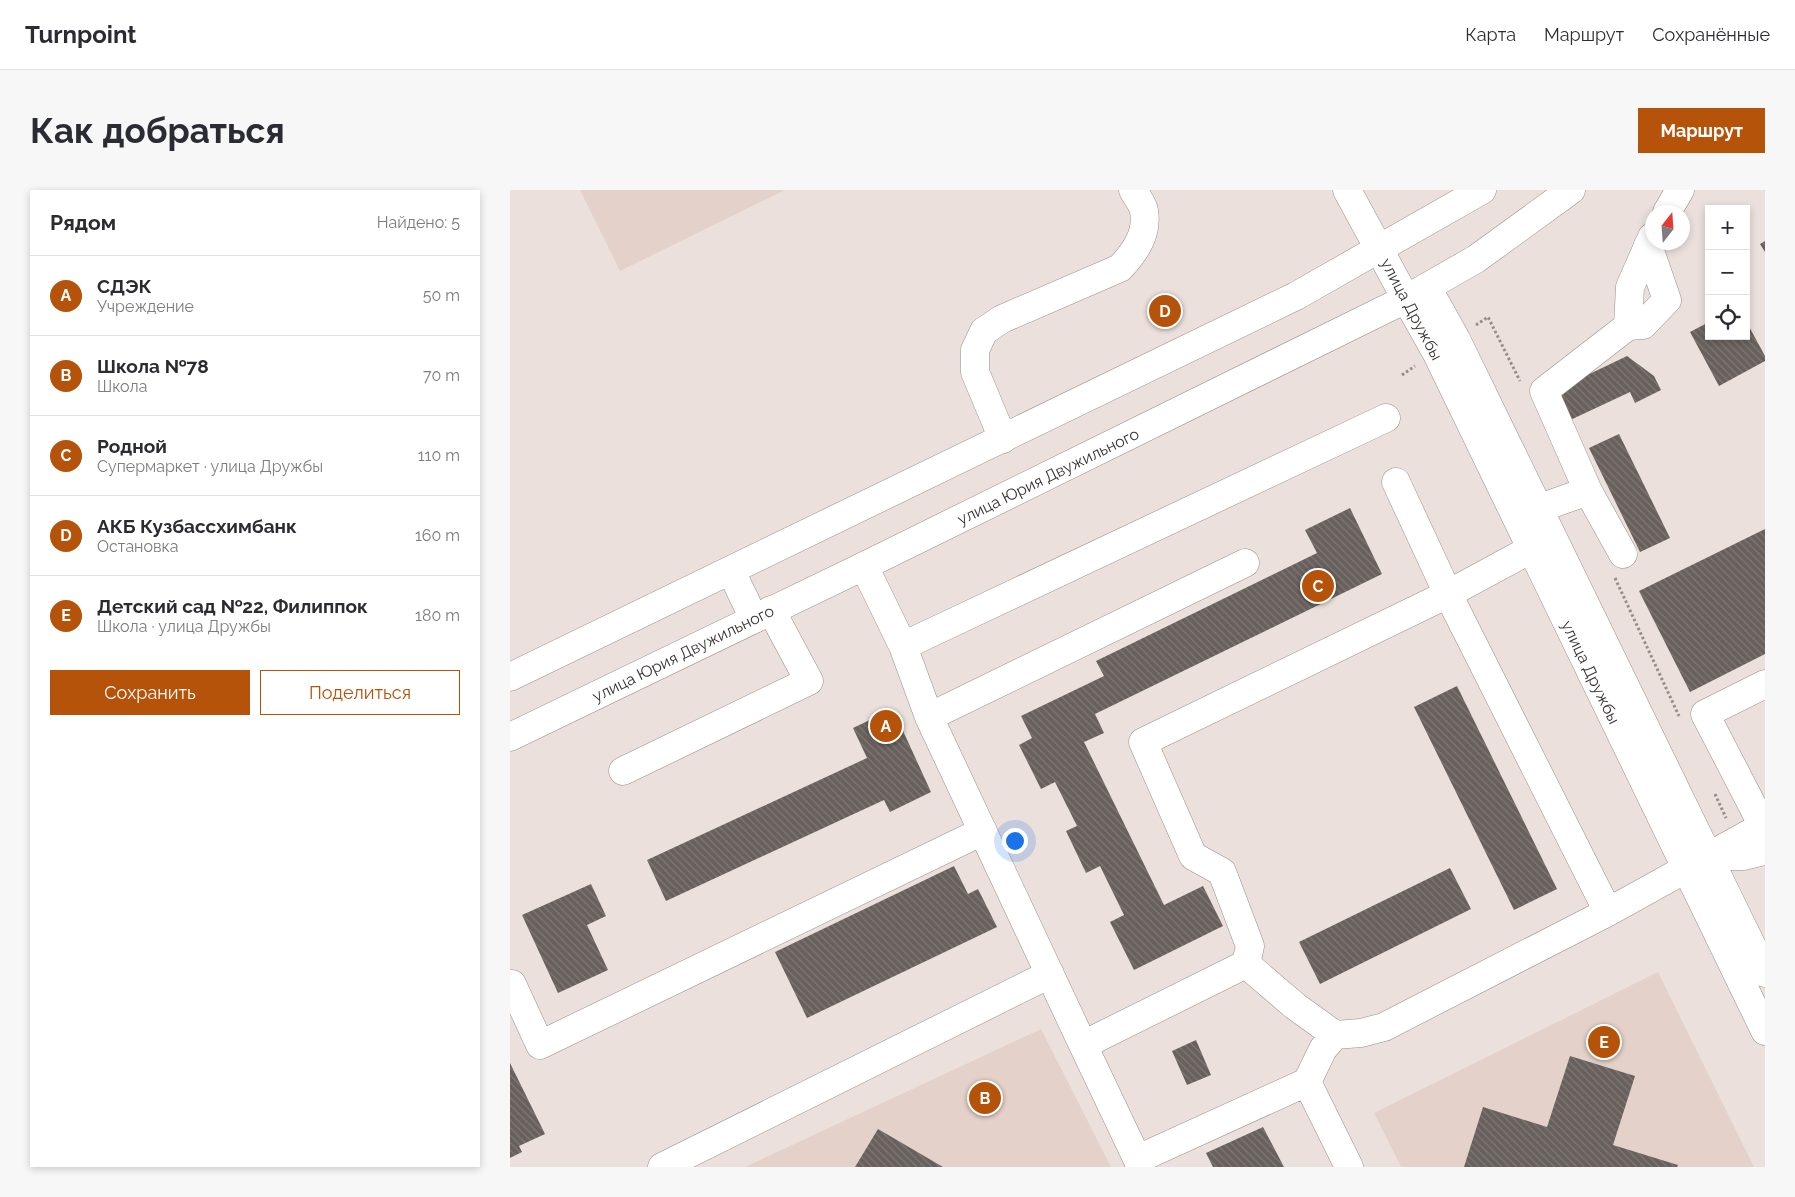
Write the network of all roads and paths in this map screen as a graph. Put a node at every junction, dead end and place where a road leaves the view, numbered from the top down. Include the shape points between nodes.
1 (1133, 190) edge
2 (1347, 190) edge
3 (1482, 190) edge
4 (1571, 190) edge
5 (1680, 190) edge
6 (1671, 205) edge
7 (1379, 249) junction
8 (1646, 250) edge
9 (1653, 250) edge
10 (1417, 293) junction
11 (1628, 326) junction
12 (1386, 418) dead end
13 (1003, 439) junction
14 (1396, 482) dead end
15 (1588, 491) junction
16 (1540, 508) junction
17 (1531, 549) junction
18 (1623, 554) dead end
19 (1245, 563) dead end
20 (864, 566) junction
21 (731, 570) junction
22 (1448, 594) junction
23 (762, 615) junction
24 (903, 646) junction
25 (510, 677) edge
26 (1765, 684) edge
27 (929, 716) junction
28 (510, 737) edge
29 (623, 770) dead end
30 (983, 831) junction
31 (1764, 834) edge
32 (1697, 862) junction
33 (1608, 912) junction
34 (1757, 935) edge
35 (1246, 964) junction
36 (1765, 972) edge
37 (1050, 974) junction
38 (511, 983) edge
39 (1765, 1031) edge
40 (1335, 1035) junction
41 (1083, 1045) junction
42 (1306, 1082) junction
43 (1140, 1163) edge
44 (662, 1167) edge
45 (1349, 1167) edge

1 - 13 main road via 1144,210 1144,232 1134,253 1120,268 1002,319 984,331 975,350 974,372
2 - 7 main road, улица Дружбы
3 - 7 main road
4 - 10 main road, улица Юрия Двужильного via 1476,259
5 - 6 main road
7 - 10 main road, улица Дружбы
7 - 13 main road via 1296,296
8 - 11 main road via 1630,287
9 - 11 main road via 1667,300 1643,325
10 - 16 main road, улица Дружбы via 1456,339
10 - 17 main road, улица Дружбы via 1437,354
10 - 20 main road, улица Юрия Двужильного
11 - 15 main road via 1544,391
12 - 24 main road
13 - 21 main road
14 - 22 main road
15 - 16 main road
15 - 18 main road
16 - 32 main road, улица Дружбы
17 - 22 main road
17 - 32 main road, улица Дружбы
19 - 27 main road
20 - 23 main road, улица Юрия Двужильного
20 - 24 main road
21 - 23 main road
21 - 25 main road
22 - 33 main road
22 - 35 main road via 1143,742 1193,856 1222,872 1250,946
23 - 28 main road, улица Юрия Двужильного
23 - 29 main road via 809,681
24 - 27 main road
26 - 31 main road via 1706,714
27 - 30 main road
30 - 37 main road
30 - 38 main road via 540,1045
31 - 32 main road via 1743,856
32 - 33 main road
32 - 34 main road, улица Дружбы
32 - 39 main road, улица Дружбы
33 - 40 main road via 1384,1027
34 - 36 main road, улица Дружбы
35 - 40 main road
35 - 41 main road
37 - 41 main road
37 - 44 main road
40 - 42 main road via 1323,1049
41 - 43 main road
42 - 43 main road
42 - 45 main road

